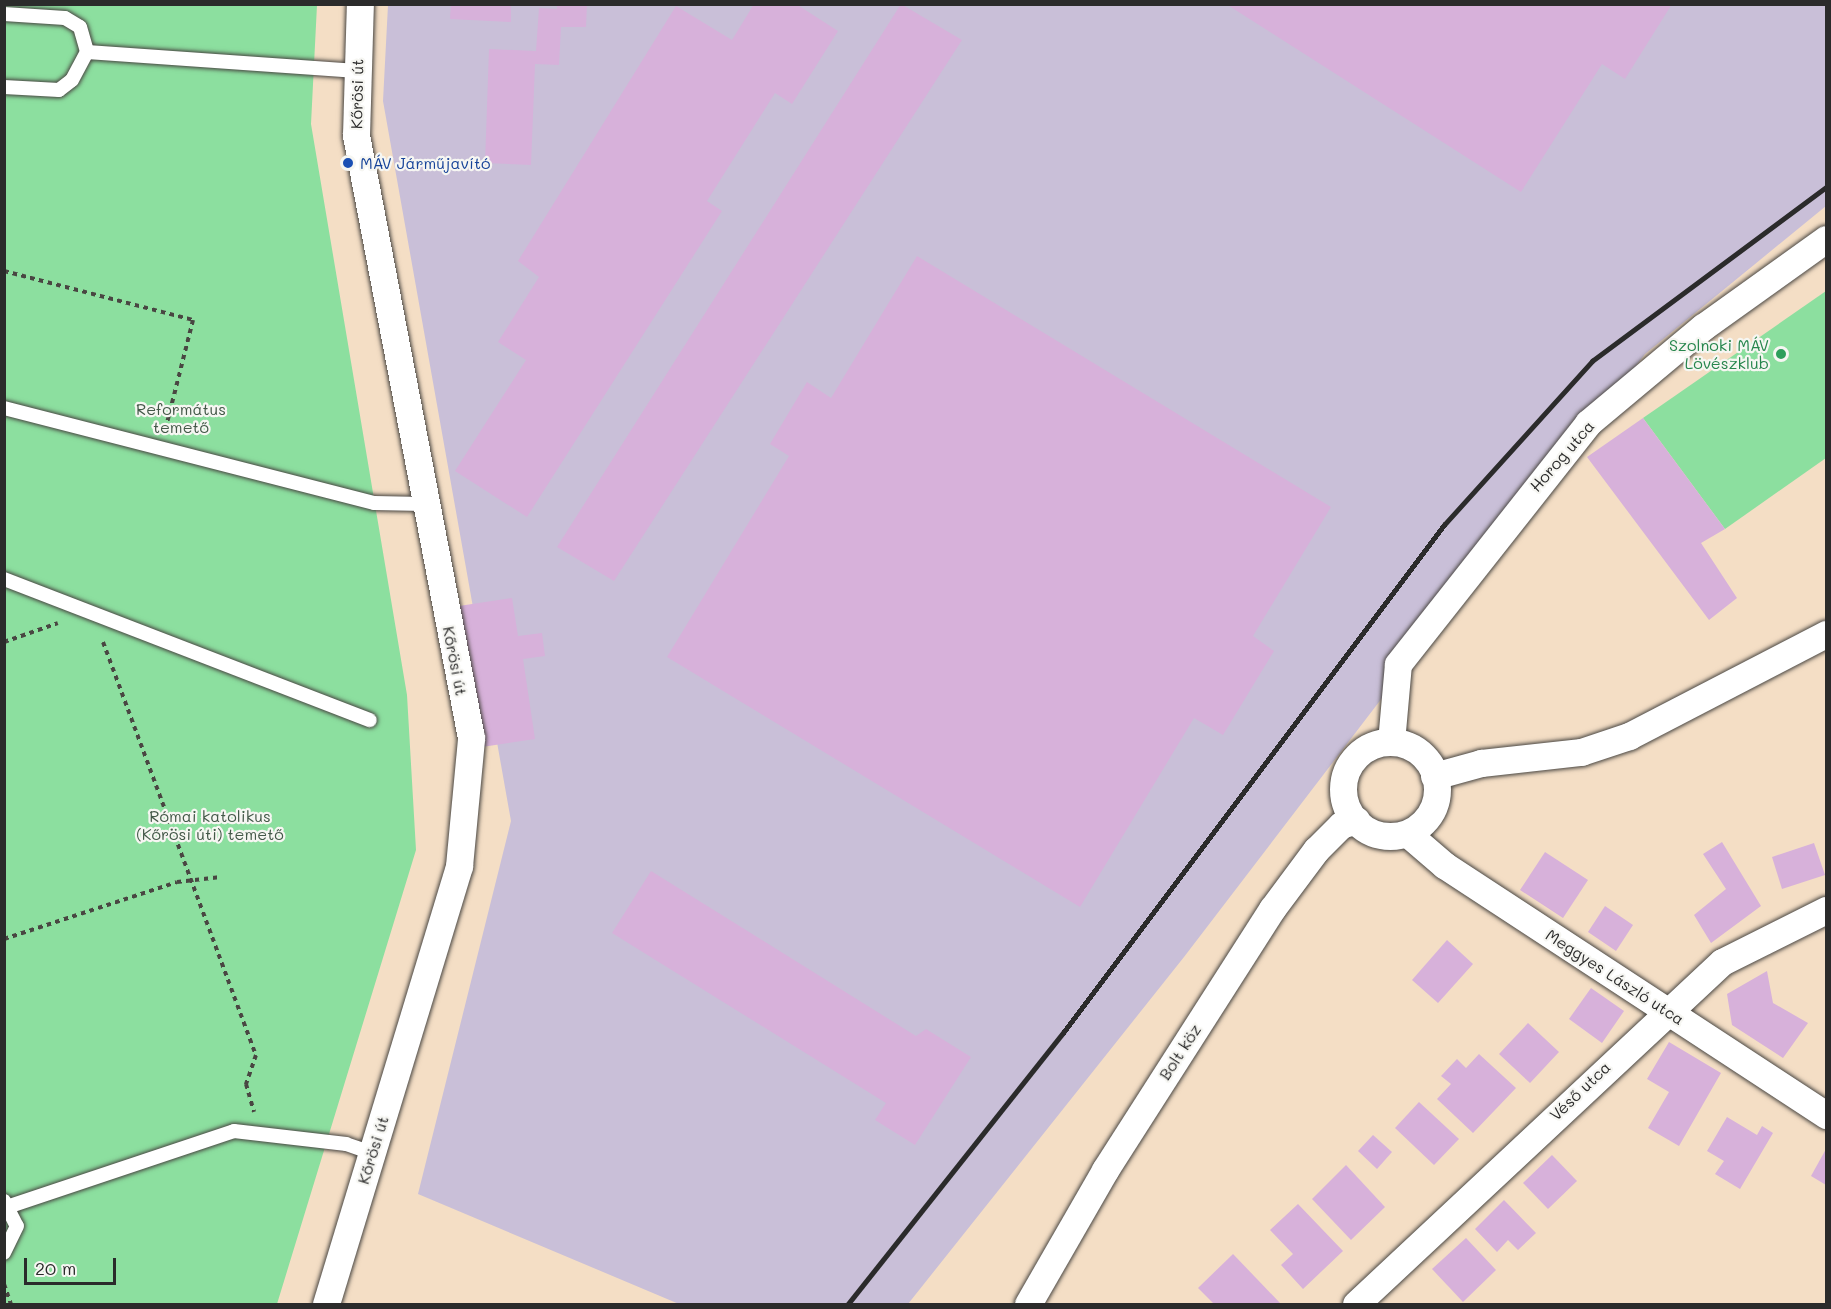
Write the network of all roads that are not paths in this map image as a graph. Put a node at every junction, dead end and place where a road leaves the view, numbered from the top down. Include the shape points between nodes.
1 (360, 4) edge
2 (4, 14) edge
3 (87, 52) junction
4 (357, 71) junction
5 (4, 87) edge
6 (1827, 238) edge
7 (4, 408) edge
8 (424, 504) junction
9 (4, 579) edge
10 (1827, 634) edge
11 (370, 720) dead end
12 (1391, 742) junction
13 (1434, 776) junction
14 (1356, 820) junction
15 (1408, 834) junction
16 (1827, 910) edge
17 (1666, 1010) junction
18 (1827, 1115) edge
19 (372, 1153) junction
20 (7, 1204) edge
21 (4, 1253) edge
22 (326, 1305) edge
23 (1028, 1305) edge
24 (1356, 1305) edge

1 - 4 street, Kőrösi út
2 - 3 lane via 65,18 80,27
3 - 4 lane
3 - 5 lane via 72,80 58,90
4 - 8 street, Kőrösi út via 356,135
6 - 12 street, Horog utca via 1703,327 1588,423 1398,664
7 - 8 lane via 374,503
8 - 19 street, Kőrösi út via 471,738 459,866
9 - 11 lane
10 - 13 street via 1629,736 1581,752 1481,763
12 - 13 street via 1423,756
12 - 14 street via 1365,749 1348,769 1344,796
13 - 15 street via 1435,804
14 - 15 street via 1374,833
14 - 23 street, Bolt köz via 1341,825 1316,850 1272,909 1105,1170
15 - 17 street, Meggyes László utca via 1443,865
16 - 17 street, Véső utca via 1722,962
17 - 18 street, Meggyes László utca
17 - 24 street, Véső utca
19 - 20 lane via 346,1144 262,1138 234,1131
19 - 22 street, Kőrösi út
20 - 21 lane via 16,1236

